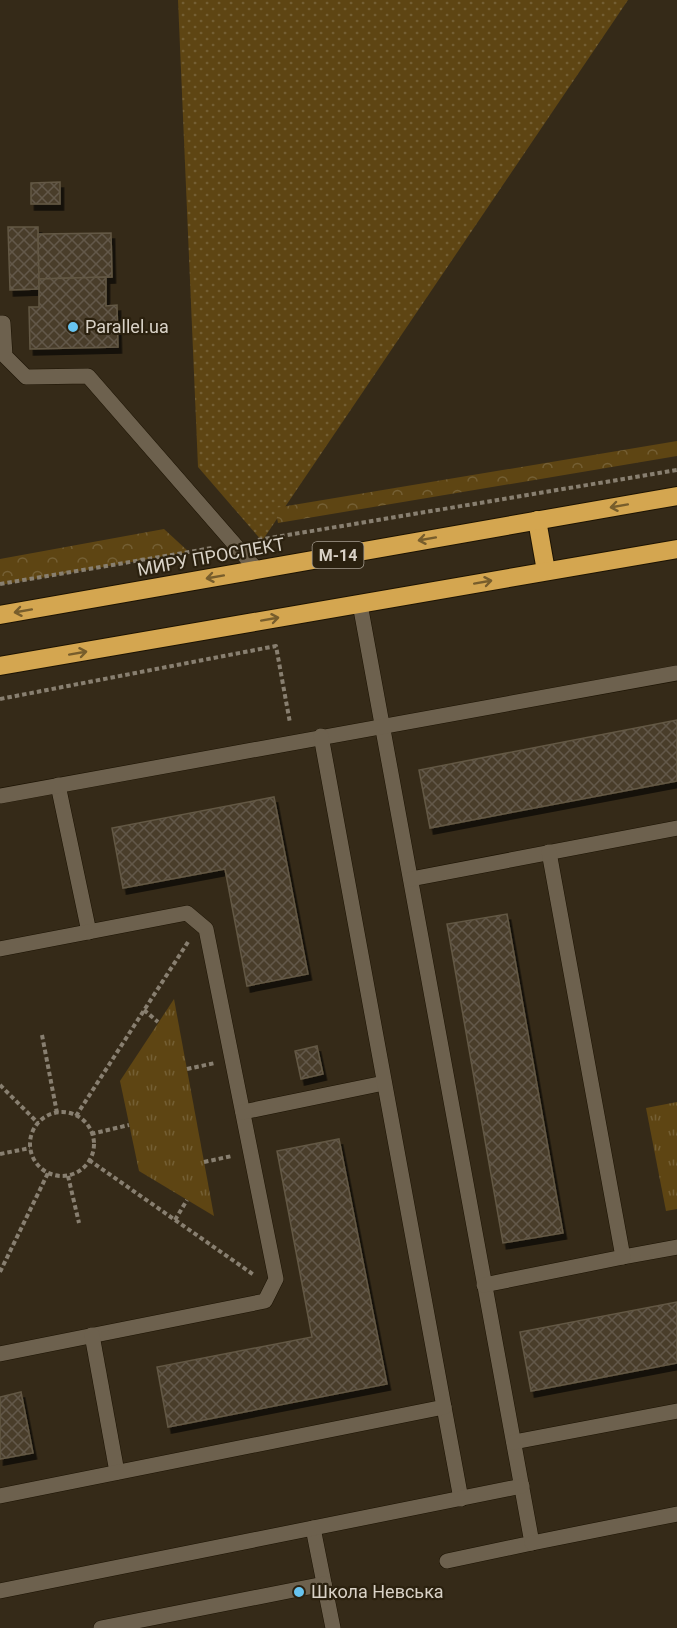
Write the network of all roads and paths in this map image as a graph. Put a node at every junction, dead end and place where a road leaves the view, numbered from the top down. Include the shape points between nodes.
1 (2, 323) edge
2 (3, 357) edge
3 (677, 470) edge
4 (677, 496) edge
5 (537, 520) junction
6 (234, 544) junction
7 (677, 549) edge
8 (257, 570) junction
9 (546, 571) junction
10 (0, 584) edge
11 (360, 604) junction
12 (0, 615) edge
13 (0, 666) edge
14 (677, 673) edge
15 (0, 699) edge
16 (383, 725) junction
17 (321, 736) junction
18 (293, 742) junction
19 (58, 785) junction
20 (0, 796) edge
21 (677, 828) edge
22 (549, 852) junction
23 (411, 879) junction
24 (200, 924) junction
25 (89, 932) junction
26 (0, 949) edge
27 (144, 1010) junction
28 (158, 1022) dead end
29 (42, 1035) dead end
30 (232, 1059) junction
31 (186, 1069) dead end
32 (384, 1083) junction
33 (0, 1085) edge
34 (243, 1112) junction
35 (57, 1113) junction
36 (76, 1116) junction
37 (38, 1123) junction
38 (129, 1125) dead end
39 (91, 1134) junction
40 (30, 1148) junction
41 (251, 1152) junction
42 (0, 1154) edge
43 (89, 1160) junction
44 (204, 1162) dead end
45 (48, 1173) junction
46 (68, 1176) junction
47 (187, 1200) dead end
48 (176, 1220) junction
49 (79, 1223) dead end
50 (677, 1247) edge
51 (623, 1257) junction
52 (0, 1272) edge
53 (484, 1285) junction
54 (272, 1288) junction
55 (92, 1335) junction
56 (0, 1354) edge
57 (444, 1407) junction
58 (677, 1411) edge
59 (513, 1442) junction
60 (117, 1473) junction
61 (522, 1486) junction
62 (0, 1496) edge
63 (461, 1499) junction
64 (677, 1515) edge
65 (313, 1528) junction
66 (532, 1543) junction
67 (447, 1561) dead end
68 (324, 1584) junction
69 (0, 1591) edge
70 (101, 1628) edge
71 (333, 1628) edge

1 - 2 lane
2 - 6 lane via 26,377 88,376
3 - 6 path
4 -> 5 highway, МИРУ ПРОСПЕКТ / М-14
5 -> 8 highway, МИРУ ПРОСПЕКТ / М-14
5 - 9 highway
6 - 8 lane
6 - 10 path
7 - 9 highway
8 -> 12 highway, МИРУ ПРОСПЕКТ / М-14
11 -> 9 highway
13 -> 11 highway
11 - 16 lane
14 - 16 lane
15 - 18 path via 276,646
16 - 17 lane
16 - 23 lane
17 - 18 lane
17 - 32 lane
18 - 19 lane
19 - 20 lane
19 - 25 lane
21 - 22 lane
22 - 23 lane
22 - 51 lane
23 - 53 lane
24 - 25 lane via 187,913
24 - 27 path
24 - 30 lane via 206,929
25 - 26 lane
27 - 28 path
27 - 36 path
29 - 35 path
30 - 31 path
30 - 34 lane
32 - 34 lane
32 - 57 lane
33 - 37 path
34 - 41 lane
35 - 36 path
35 - 37 path
36 - 39 path
37 - 40 path
38 - 39 path
39 - 43 path via 93,1150
40 - 42 path
40 - 45 path via 36,1163
41 - 44 path
41 - 54 lane via 276,1279
43 - 46 path
43 - 48 path
45 - 46 path
45 - 52 path
46 - 49 path
47 - 48 path
48 - 54 path
50 - 51 lane
51 - 53 lane
53 - 59 lane
54 - 55 lane via 265,1301
55 - 56 lane
55 - 60 lane
57 - 60 lane
57 - 63 lane
58 - 59 lane
59 - 61 lane
60 - 62 lane
61 - 63 lane
61 - 66 lane
63 - 65 lane
64 - 66 lane
65 - 68 lane
65 - 69 lane
66 - 67 lane
68 - 70 lane
68 - 71 lane

